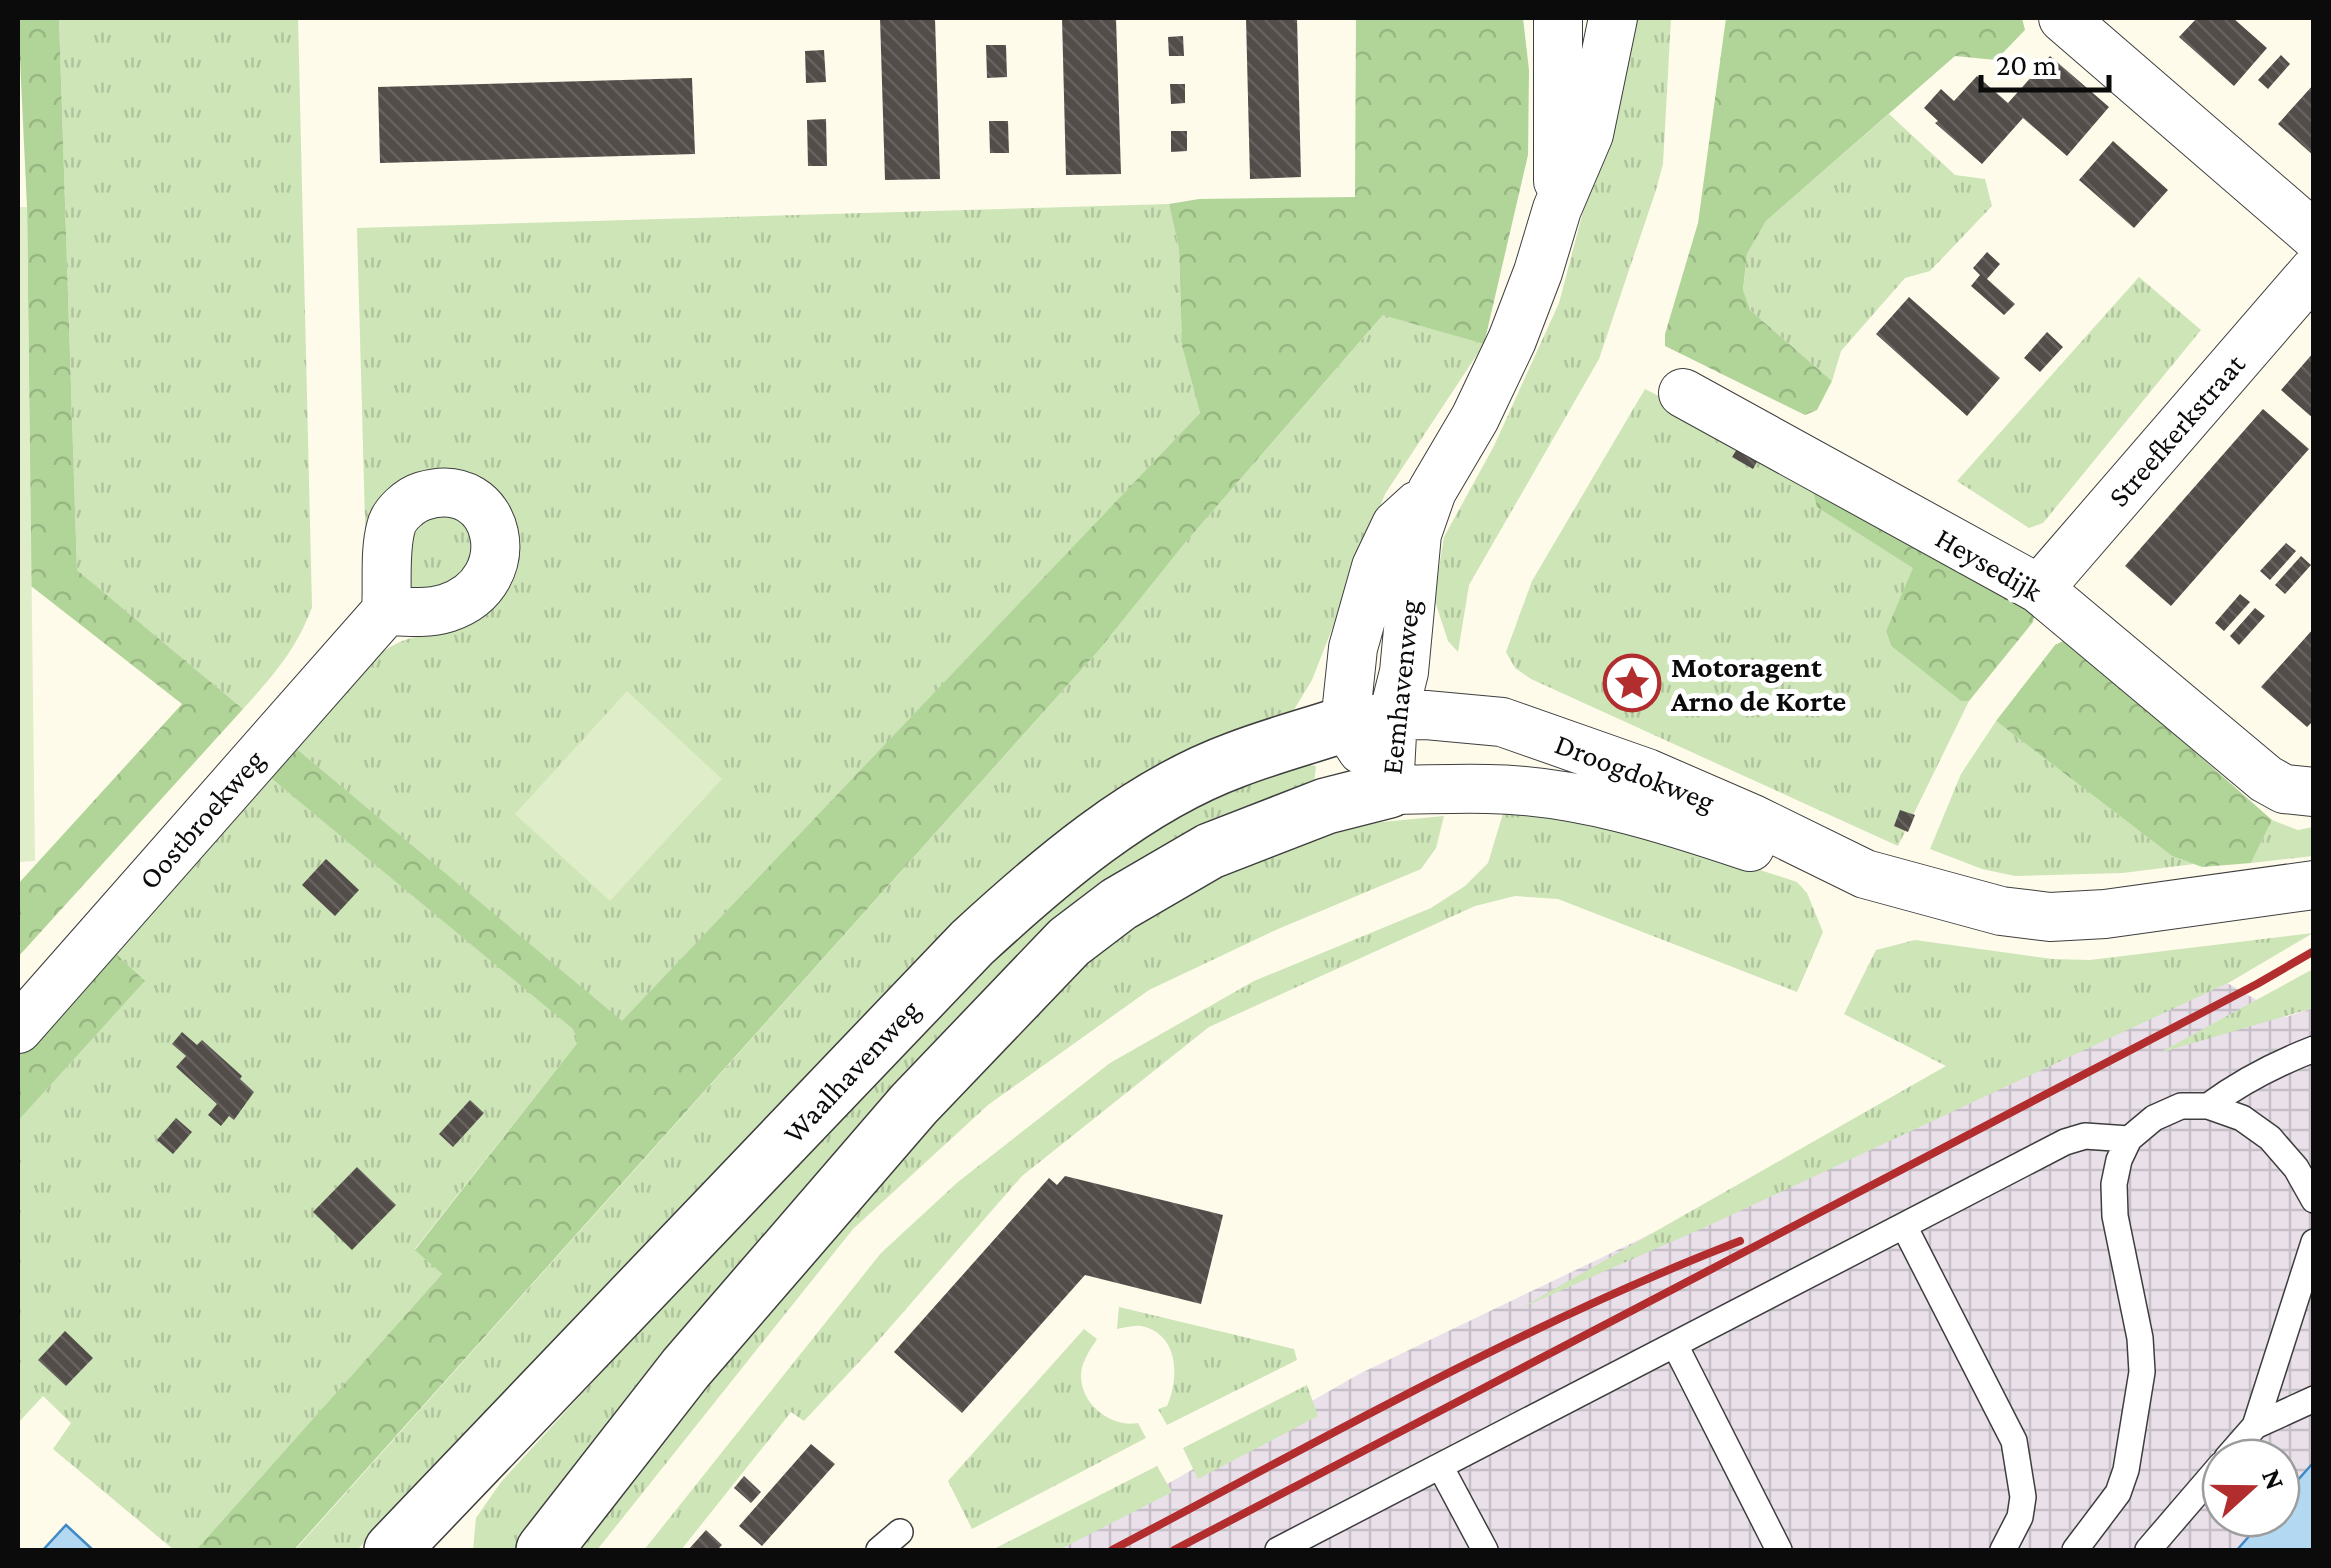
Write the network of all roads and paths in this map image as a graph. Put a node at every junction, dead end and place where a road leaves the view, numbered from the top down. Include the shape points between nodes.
1 (1558, 18) edge
2 (1613, 18) edge
3 (2063, 18) edge
4 (1557, 209) junction
5 (2314, 235) edge
6 (2314, 271) edge
7 (1683, 393) dead end
8 (2039, 589) junction
9 (386, 612) dead end
10 (1369, 720) junction
11 (1389, 790) junction
12 (2314, 792) edge
13 (1865, 874) junction
14 (2314, 885) edge
15 (18, 1029) edge
16 (2314, 1050) edge
17 (2208, 1106) junction
18 (2129, 1139) junction
19 (2313, 1199) edge
20 (2314, 1209) edge
21 (1904, 1226) junction
22 (2314, 1242) edge
23 (1675, 1344) junction
24 (2314, 1399) edge
25 (2255, 1426) junction
26 (2244, 1438) edge
27 (1440, 1466) junction
28 (2201, 1488) edge
29 (900, 1532) dead end
30 (412, 1543) edge
31 (544, 1550) edge
32 (879, 1550) edge
33 (1278, 1550) edge
34 (1484, 1550) edge
35 (1779, 1550) edge
36 (2003, 1550) edge
37 (2075, 1550) edge
38 (2148, 1550) edge

1 - 4 street, Eemhavenweg
2 - 4 street, Eemhavenweg via 1589,134
3 - 5 street
4 - 10 street, Eemhavenweg via 1512,340 1475,418 1432,490 1396,525 1376,566 1353,648
6 - 8 street, Streefkerkstraat
7 - 8 street, Heysedijk
8 - 12 street, Heysedijk via 2266,779
9 - 15 street, Oostbroekweg
10 - 11 street, Eemhavenweg
10 - 13 street, Droogdokweg via 1502,722 1700,796
10 - 30 street, Waalhavenweg via 1233,760 1182,785 1086,845 1030,890 972,944
11 - 13 street, Droogdokweg via 1488,788 1580,800 1785,860
11 - 31 street via 1312,811 1210,852 1119,904 1070,942 901,1119 686,1368
13 - 14 street, Droogdokweg via 2000,911 2050,917
16 - 17 lane via 2261,1072
17 - 18 lane via 2181,1106
17 - 19 lane via 2270,1138
18 - 21 lane via 2085,1136 2065,1142
18 - 37 lane via 2114,1184 2115,1216 2142,1372 2118,1493
19 - 20 lane
21 - 23 lane
21 - 36 lane via 2014,1442 2023,1497
22 - 25 lane
23 - 27 lane
23 - 35 lane
24 - 25 lane
25 - 26 lane
27 - 33 lane
27 - 34 lane
28 - 38 lane
29 - 32 lane

